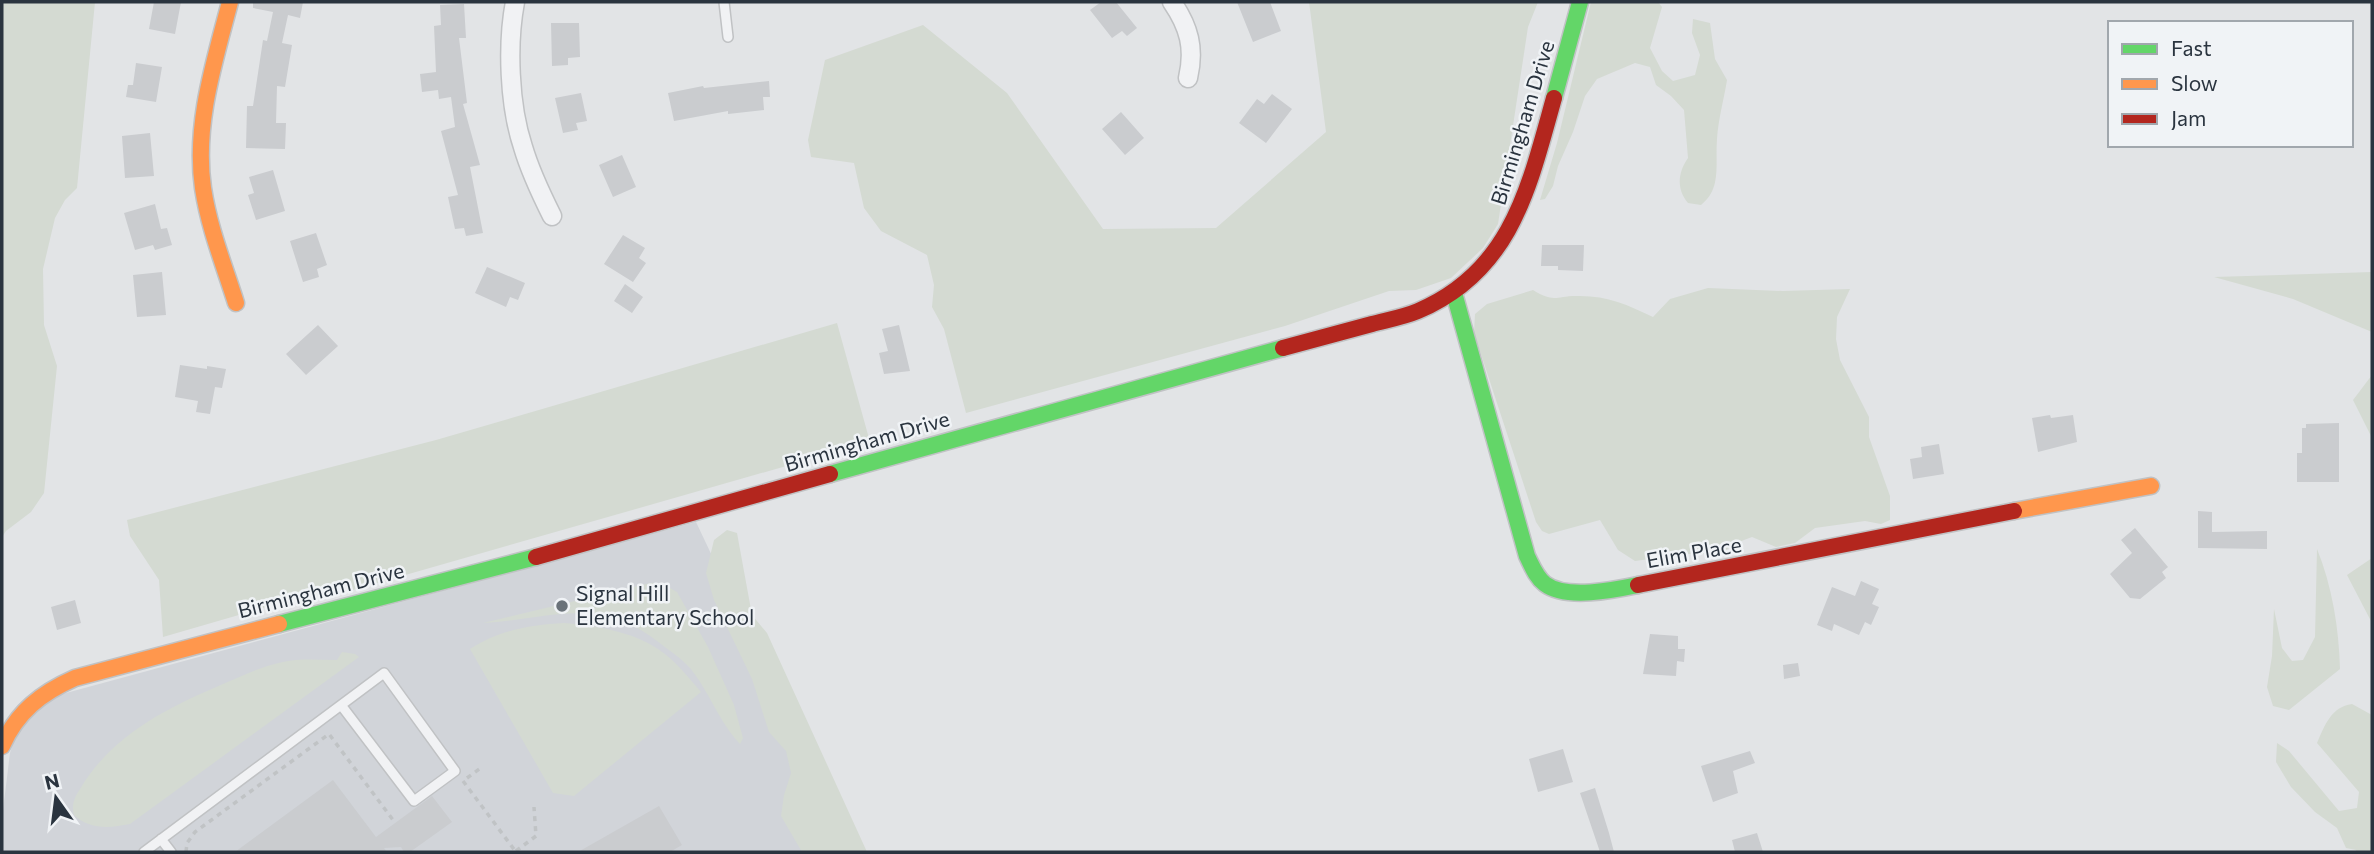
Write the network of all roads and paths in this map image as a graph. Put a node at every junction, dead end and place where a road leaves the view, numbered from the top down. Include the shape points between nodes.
1 (230, 2) edge
2 (514, 2) edge
3 (724, 2) edge
4 (1172, 2) edge
5 (1580, 2) edge
6 (728, 37) dead end
7 (1188, 78) dead end
8 (552, 216) dead end
9 (1454, 293) junction
10 (236, 303) dead end
11 (2151, 486) dead end
12 (341, 705) junction
13 (2, 746) edge
14 (482, 767) dead end
15 (534, 807) dead end
16 (393, 820) dead end
17 (161, 839) junction
18 (144, 852) edge
19 (171, 852) edge
20 (186, 852) edge
21 (515, 852) edge

1 - 10 street via 206,93 200,153 209,219
2 - 8 street via 511,71 516,111 522,144
3 - 6 lane
4 - 7 street via 1191,40
5 - 9 street, Birmingham Drive via 1520,209 1492,259
9 - 11 street, Elim Place via 1527,556 1537,576 1552,589 1612,588 1760,563
9 - 13 street, Birmingham Drive via 1416,312 1188,376 479,573 75,678 27,705
12 - 12 lane via 384,673 455,771 414,801
12 - 17 lane
14 - 21 path via 463,781
15 - 21 path via 536,836
16 - 20 path via 329,734 195,832
17 - 18 lane
17 - 19 lane

